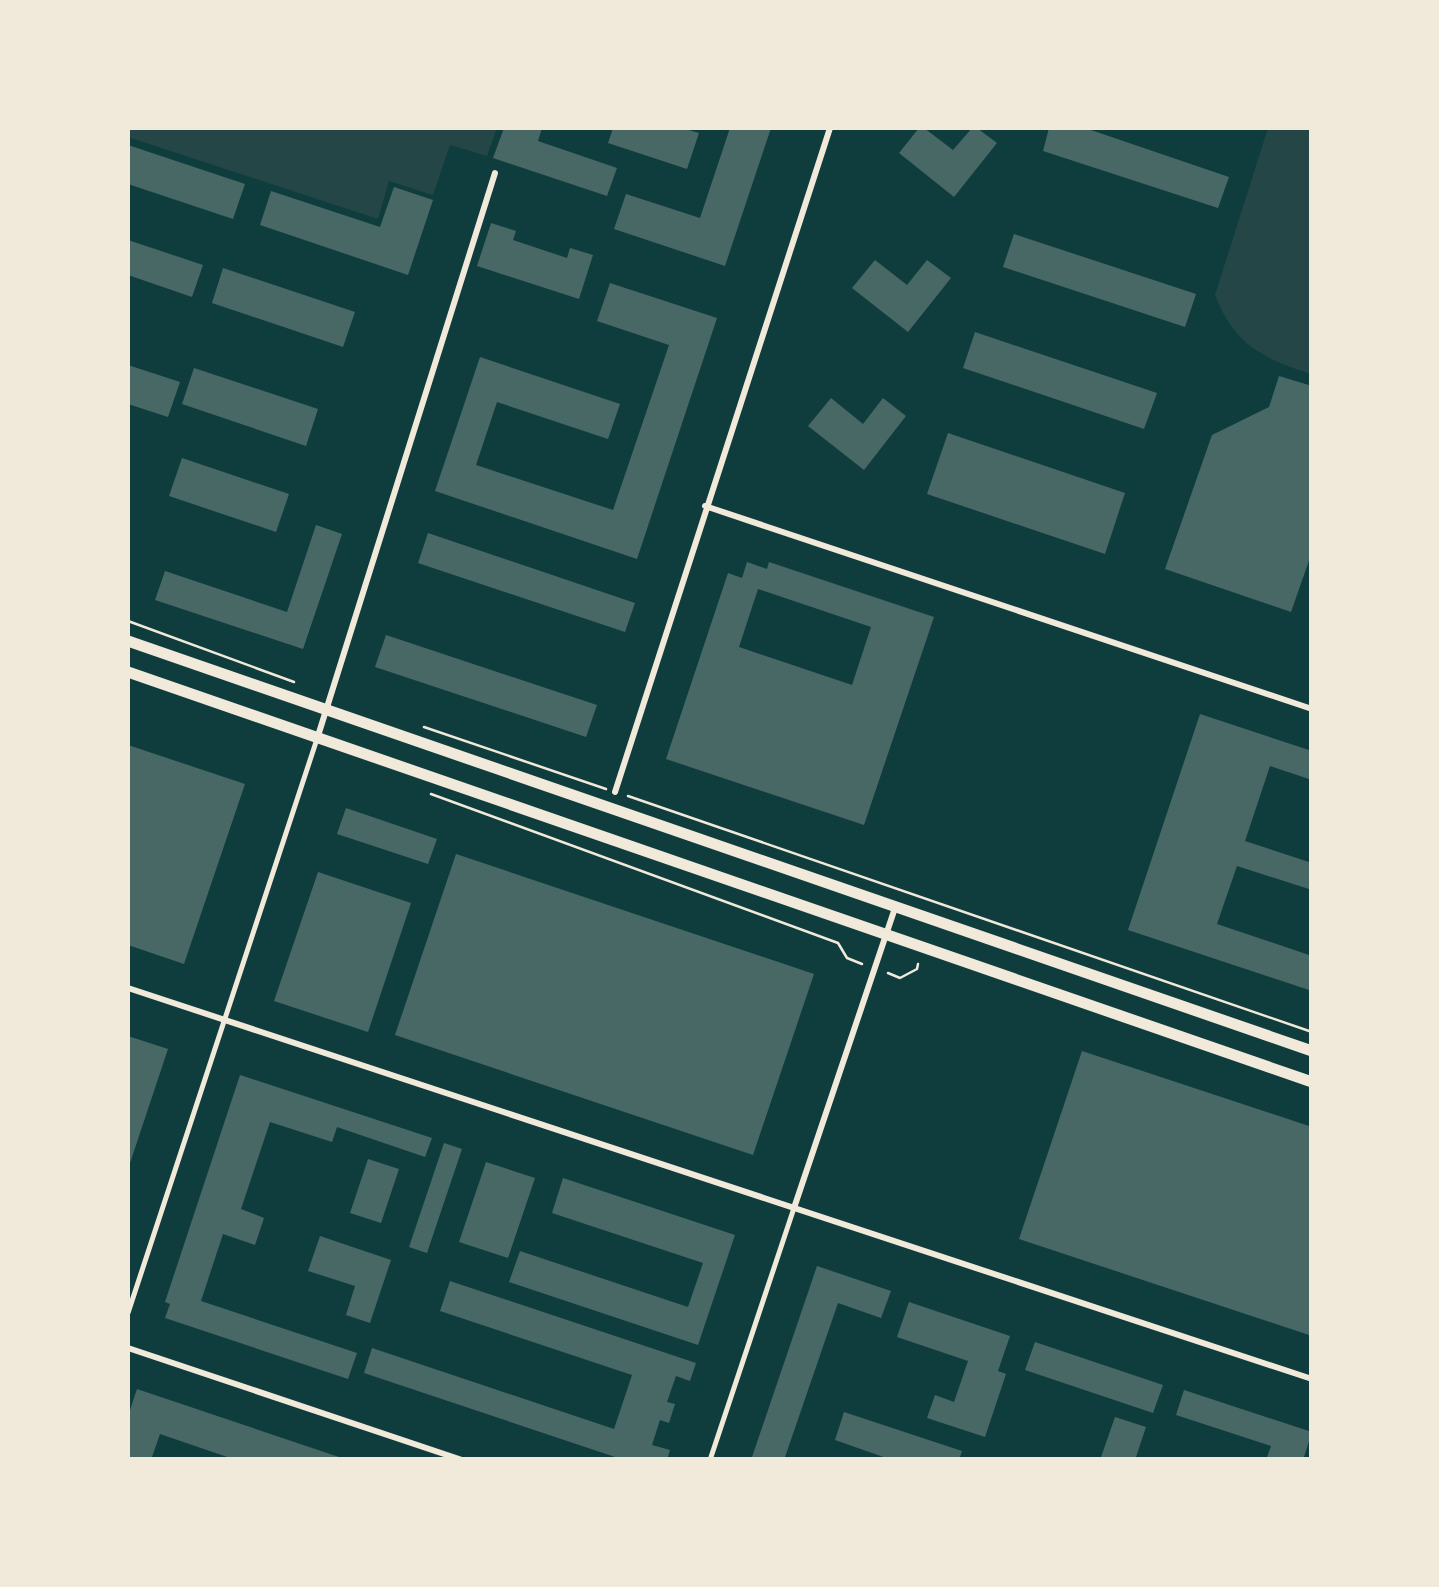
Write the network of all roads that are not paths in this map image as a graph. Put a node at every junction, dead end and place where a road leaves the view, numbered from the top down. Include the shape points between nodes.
1 (830, 128) edge
2 (495, 173) dead end
3 (705, 506) junction
4 (128, 641) edge
5 (128, 672) edge
6 (1312, 709) edge
7 (326, 711) junction
8 (317, 738) junction
9 (615, 792) road end
10 (895, 907) junction
11 (884, 935) junction
12 (128, 988) edge
13 (226, 1020) junction
14 (1312, 1050) edge
15 (1312, 1082) edge
16 (794, 1208) junction
17 (128, 1313) edge
18 (128, 1348) edge
19 (1312, 1379) edge
20 (462, 1460) edge
21 (710, 1460) edge

1 - 3 street
2 - 7 street
3 - 6 street
3 - 9 street
4 - 7 highway
5 - 8 highway
7 - 8 street
7 - 10 highway
8 - 11 highway
8 - 13 street
10 - 11 street
10 - 14 highway
11 - 15 highway
11 - 16 street
12 - 13 street
13 - 16 street
13 - 17 street
16 - 19 street
16 - 21 street
18 - 20 street

